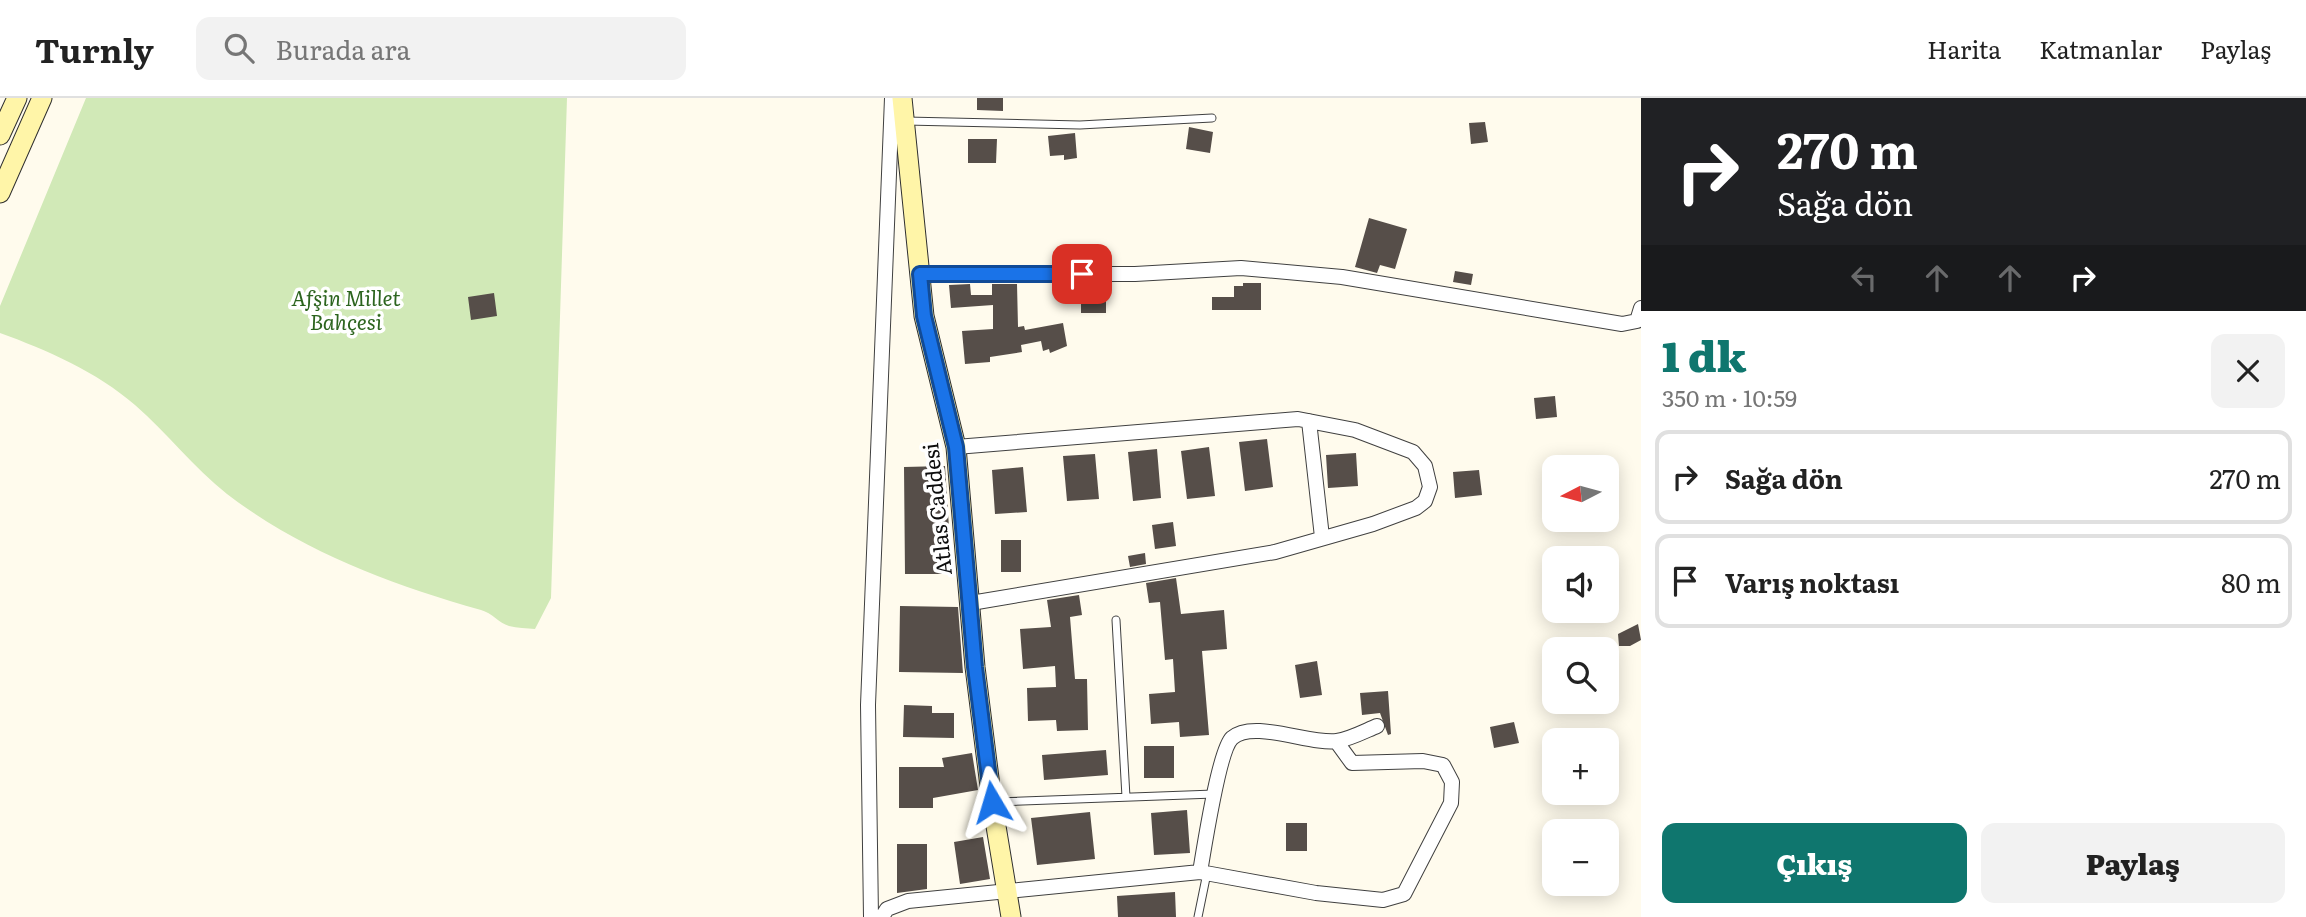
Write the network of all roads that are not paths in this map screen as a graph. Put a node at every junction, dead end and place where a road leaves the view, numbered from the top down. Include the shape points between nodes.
1 (17, 98) edge
2 (42, 98) edge
3 (892, 98) edge
4 (902, 98) edge
5 (1212, 118) dead end
6 (906, 121) junction
7 (0, 135) edge
8 (0, 193) edge
9 (920, 274) junction
10 (1641, 308) edge
11 (1309, 421) junction
12 (956, 447) junction
13 (1322, 537) junction
14 (971, 603) junction
15 (1116, 620) dead end
16 (1377, 726) dead end
17 (1336, 741) junction
18 (1215, 794) junction
19 (1126, 797) junction
20 (992, 802) junction
21 (1203, 873) junction
22 (1009, 893) junction
23 (871, 917) edge
24 (882, 917) edge
25 (1011, 917) edge
26 (1198, 917) edge

1 - 7 street
2 - 8 street
3 - 23 street via 868,705
4 - 6 street, Atlas Caddesi
5 - 6 lane via 1080,125
6 - 9 street, Atlas Caddesi
9 - 10 street via 1135,274 1241,268 1342,277 1622,324 1637,321
9 - 12 street, Atlas Caddesi via 924,316
11 - 12 street via 1257,420
11 - 13 street
11 - 13 street via 1355,430 1413,452 1425,466 1430,487 1425,501 1416,508
12 - 14 street, Atlas Caddesi
13 - 14 street via 1275,552
14 - 20 street, Atlas Caddesi
15 - 19 lane
16 - 17 street
17 - 18 street via 1240,732 1230,740
17 - 21 street via 1352,763 1423,761 1443,765 1452,782 1451,803 1404,894 1383,900 1316,893
18 - 19 lane
18 - 21 street
19 - 20 lane
20 - 22 street, Atlas Caddesi
21 - 22 street
21 - 26 lane
22 - 24 street via 908,901 887,909
22 - 25 street, Atlas Caddesi

